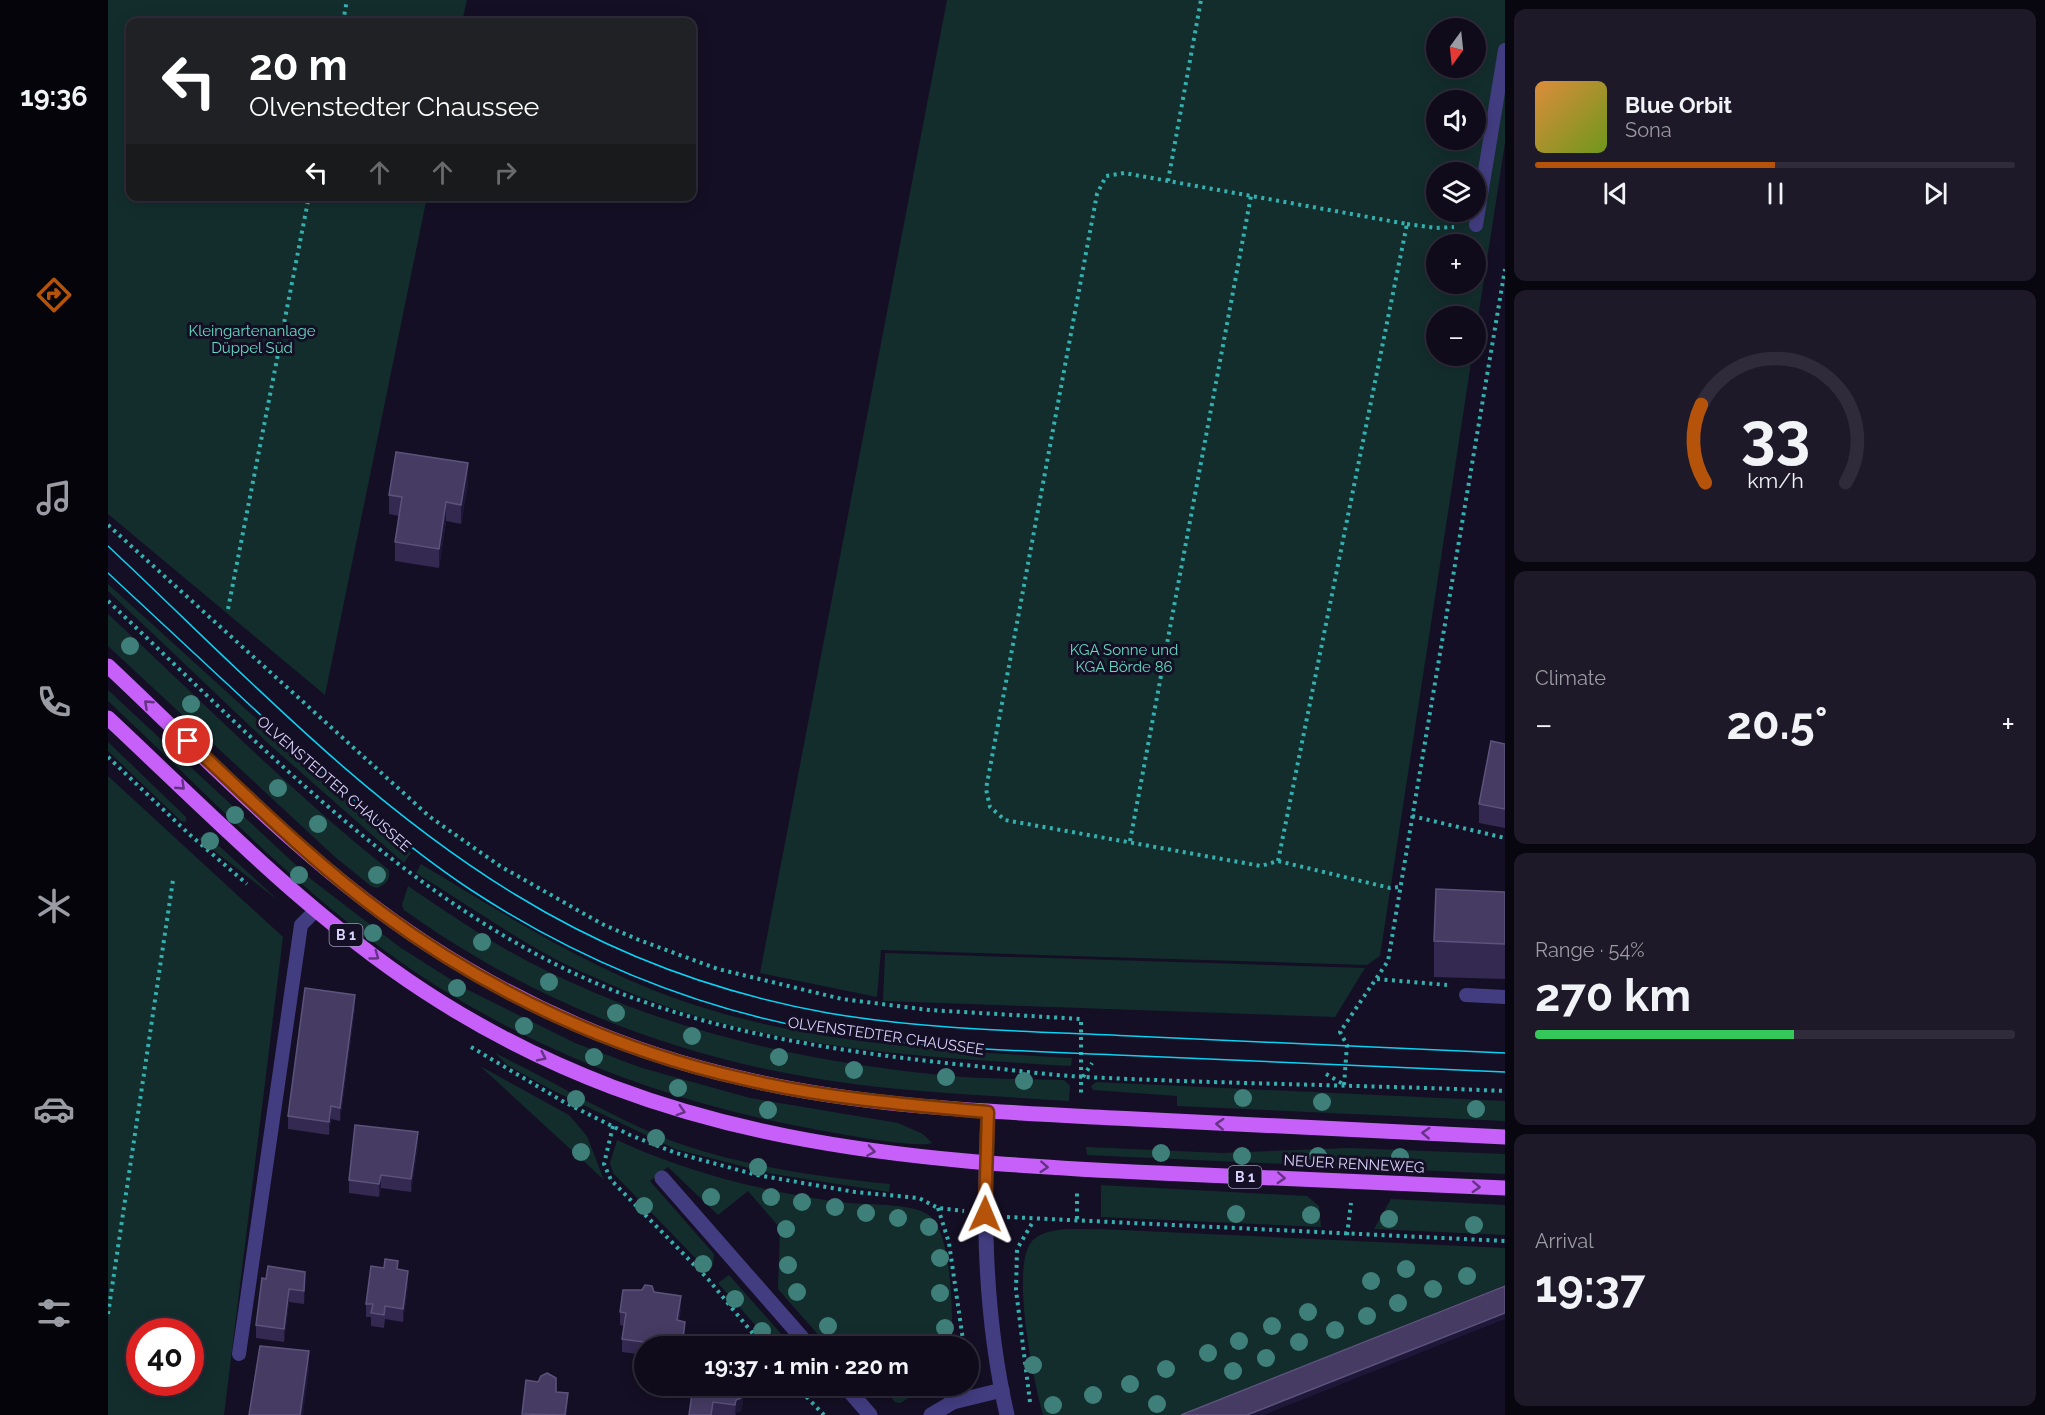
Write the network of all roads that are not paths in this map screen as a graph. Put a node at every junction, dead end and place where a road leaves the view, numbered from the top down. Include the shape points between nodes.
1 (1505, 50) edge
2 (1476, 225) road end
3 (108, 666) edge
4 (108, 718) edge
5 (316, 910) junction
6 (1466, 995) road end
7 (1505, 997) edge
8 (988, 1112) junction
9 (1505, 1137) edge
10 (986, 1163) junction
11 (662, 1178) dead end
12 (1505, 1188) edge
13 (800, 1336) edge
14 (239, 1354) dead end
15 (1002, 1390) junction
16 (853, 1396) edge
17 (870, 1415) edge
18 (931, 1415) edge
19 (1007, 1415) edge

1 - 2 lane
8 -> 3 main road, B 1 via 849,1098 744,1079 634,1047 522,999 425,943 353,891
4 -> 5 main road, B 1
5 -> 10 main road, B 1 via 442,1003 592,1080 663,1106 767,1134 903,1156
5 - 14 lane via 301,925
6 - 7 lane
9 -> 8 main road, B 1
8 - 10 street
10 -> 12 main road, NEUER RENNEWEG / B 1
10 - 15 street via 989,1294
11 - 13 street
15 - 18 street via 953,1402
15 - 19 street
16 - 17 street

